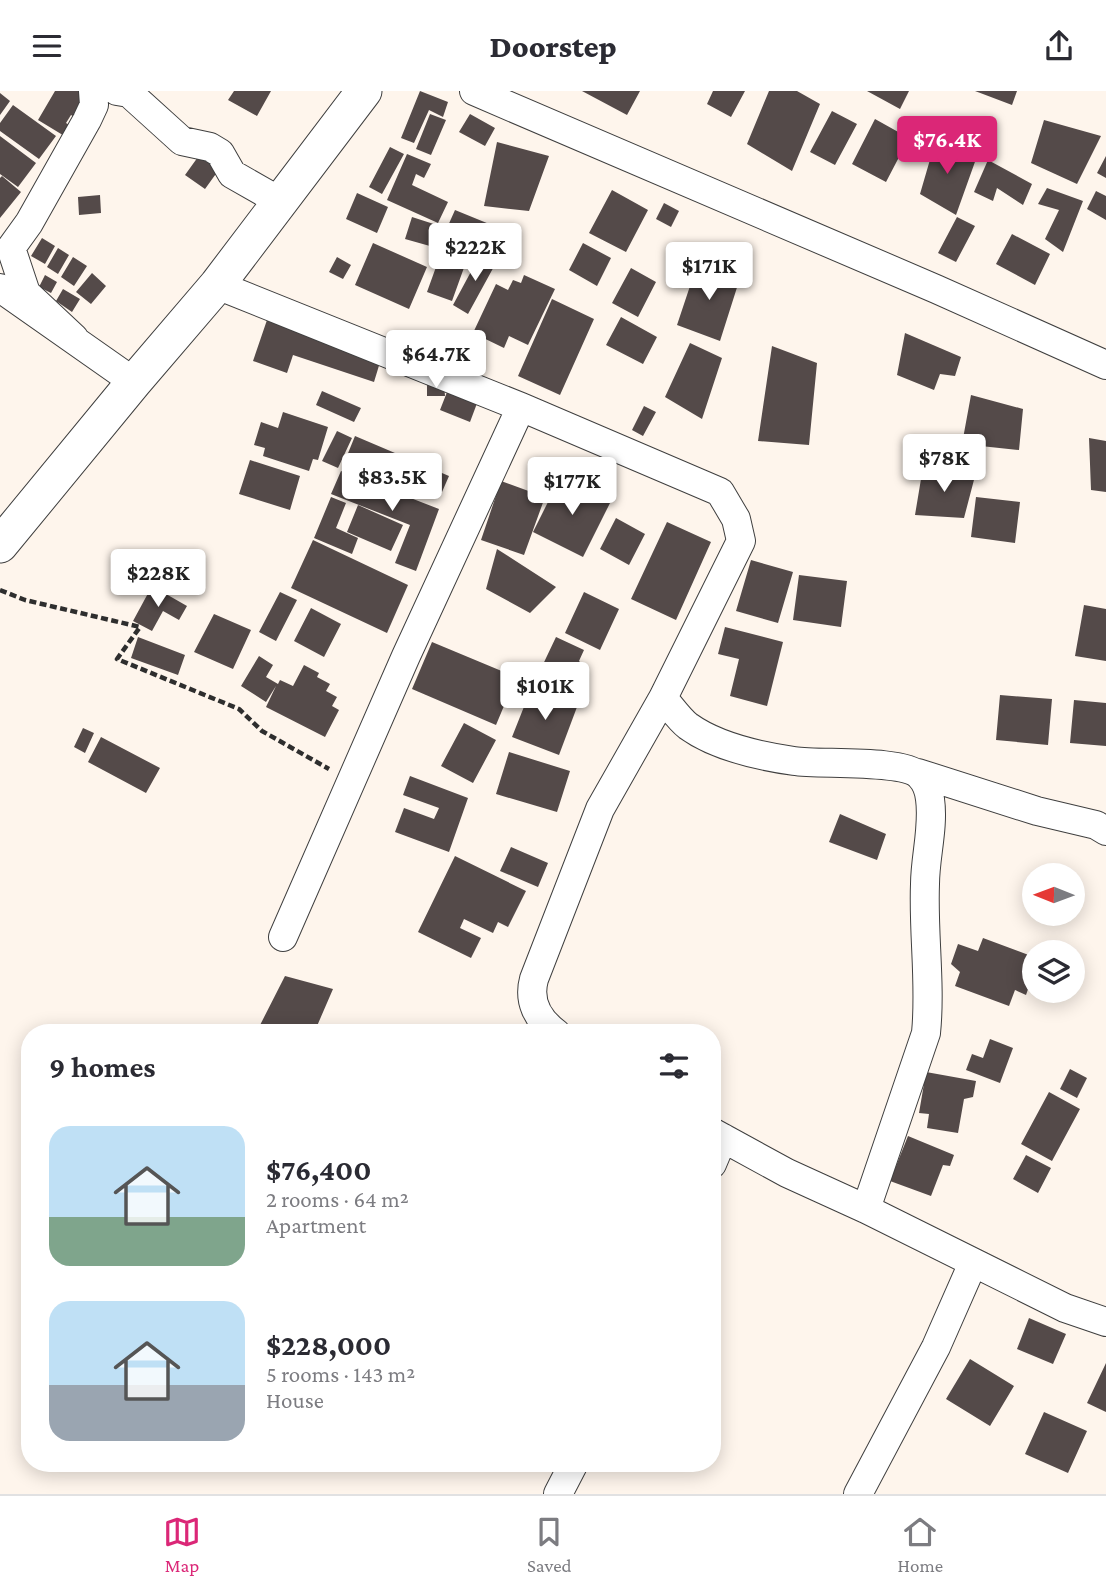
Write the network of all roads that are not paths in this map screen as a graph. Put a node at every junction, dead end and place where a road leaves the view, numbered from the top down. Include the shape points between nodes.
1 (93, 91) edge
2 (117, 91) edge
3 (364, 91) edge
4 (474, 91) edge
5 (281, 202) junction
6 (217, 285) junction
7 (0, 288) edge
8 (74, 338) junction
9 (1106, 365) edge
10 (134, 382) junction
11 (521, 407) junction
12 (0, 545) edge
13 (663, 698) junction
14 (918, 773) junction
15 (1106, 831) edge
16 (282, 937) dead end
17 (545, 1024) edge
18 (721, 1147) edge
19 (866, 1209) junction
20 (973, 1263) junction
21 (1106, 1322) edge
22 (569, 1472) edge
23 (558, 1494) edge
24 (859, 1494) edge

1 - 8 street via 90,113 11,248 26,293
2 - 5 street via 129,93 183,141 220,153 232,174
3 - 5 street
4 - 9 street
5 - 6 street
6 - 10 street
6 - 11 street
7 - 8 street
8 - 10 street
10 - 12 street
11 - 13 street via 720,492 736,519 741,541
11 - 16 street
13 - 14 street via 688,726 749,752 796,761 898,766
13 - 17 street via 600,809 534,979 531,996
14 - 15 street
14 - 19 street via 931,802 924,919 927,1023 915,1071
18 - 19 street
19 - 20 street
20 - 21 street via 1065,1308
20 - 24 street via 936,1347
22 - 23 street

